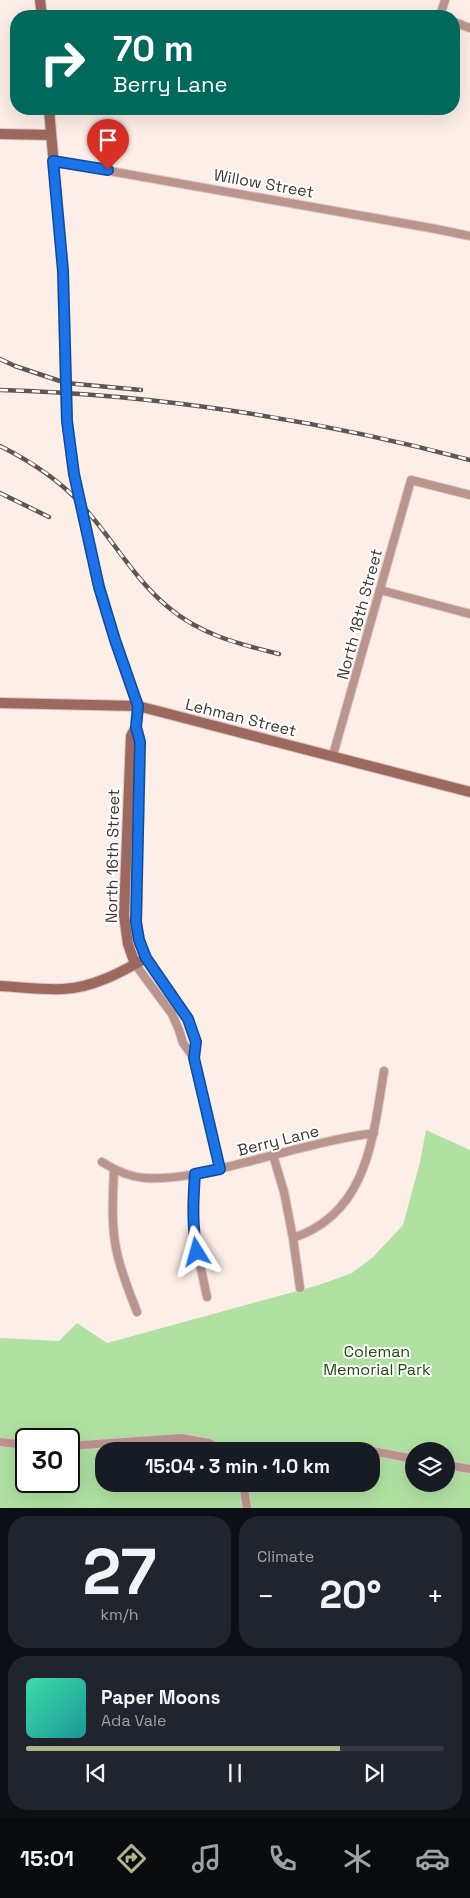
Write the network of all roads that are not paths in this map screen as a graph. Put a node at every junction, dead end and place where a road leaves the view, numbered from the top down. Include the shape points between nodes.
1 (49, 115) edge
2 (0, 134) edge
3 (51, 135) junction
4 (53, 161) junction
5 (470, 236) edge
6 (470, 495) edge
7 (380, 590) junction
8 (470, 614) edge
9 (0, 703) edge
10 (138, 706) junction
11 (136, 727) junction
12 (334, 756) junction
13 (470, 792) edge
14 (146, 958) junction
15 (135, 964) junction
16 (0, 986) edge
17 (194, 1058) junction
18 (384, 1071) dead end
19 (374, 1133) junction
20 (273, 1155) junction
21 (102, 1162) dead end
22 (220, 1169) junction
23 (114, 1170) junction
24 (195, 1174) junction
25 (293, 1238) junction
26 (300, 1288) dead end
27 (207, 1297) dead end
28 (137, 1312) dead end
29 (0, 1442) edge
30 (124, 1442) edge
31 (203, 1442) edge
32 (15, 1444) edge
33 (95, 1444) edge
34 (80, 1445) edge
35 (380, 1452) edge
36 (405, 1456) edge
37 (455, 1466) edge
38 (470, 1469) edge
39 (244, 1492) edge
40 (247, 1508) edge

1 - 3 main road, North 16th Street
2 - 3 main road
3 - 4 main road, North 16th Street
4 - 5 street, Willow Street
4 - 10 main road, North 16th Street via 63,271 67,421 74,474 99,587
6 - 7 street, North 18th Street via 411,480
7 - 8 street
7 - 12 street, North 18th Street
9 - 10 main road, Lehman Street
10 - 11 main road, North 16th Street
10 - 12 main road, Lehman Street
11 - 14 main road, North 16th Street via 140,742 136,922
11 - 15 main road, North 16th Street via 131,736 124,915
12 - 13 main road, Lehman Street
14 - 15 main road
14 - 17 street, North 16th Street via 188,1019 196,1042
15 - 16 main road via 82,987
15 - 17 street, North 16th Street via 172,1014 183,1044
17 - 22 street, North 16th Street
18 - 19 street
19 - 20 street, Berry Lane
19 - 25 street via 363,1172 353,1191 320,1225
20 - 22 street, Berry Lane
20 - 25 street
21 - 23 street, Berry Lane
22 - 24 street, Berry Lane
23 - 24 street, Berry Lane via 144,1178
23 - 28 street via 116,1247
24 - 27 street via 193,1232
25 - 26 street
29 - 32 street
30 - 31 street via 180,1438
33 - 34 street
35 - 36 street
37 - 38 street
39 - 40 street

